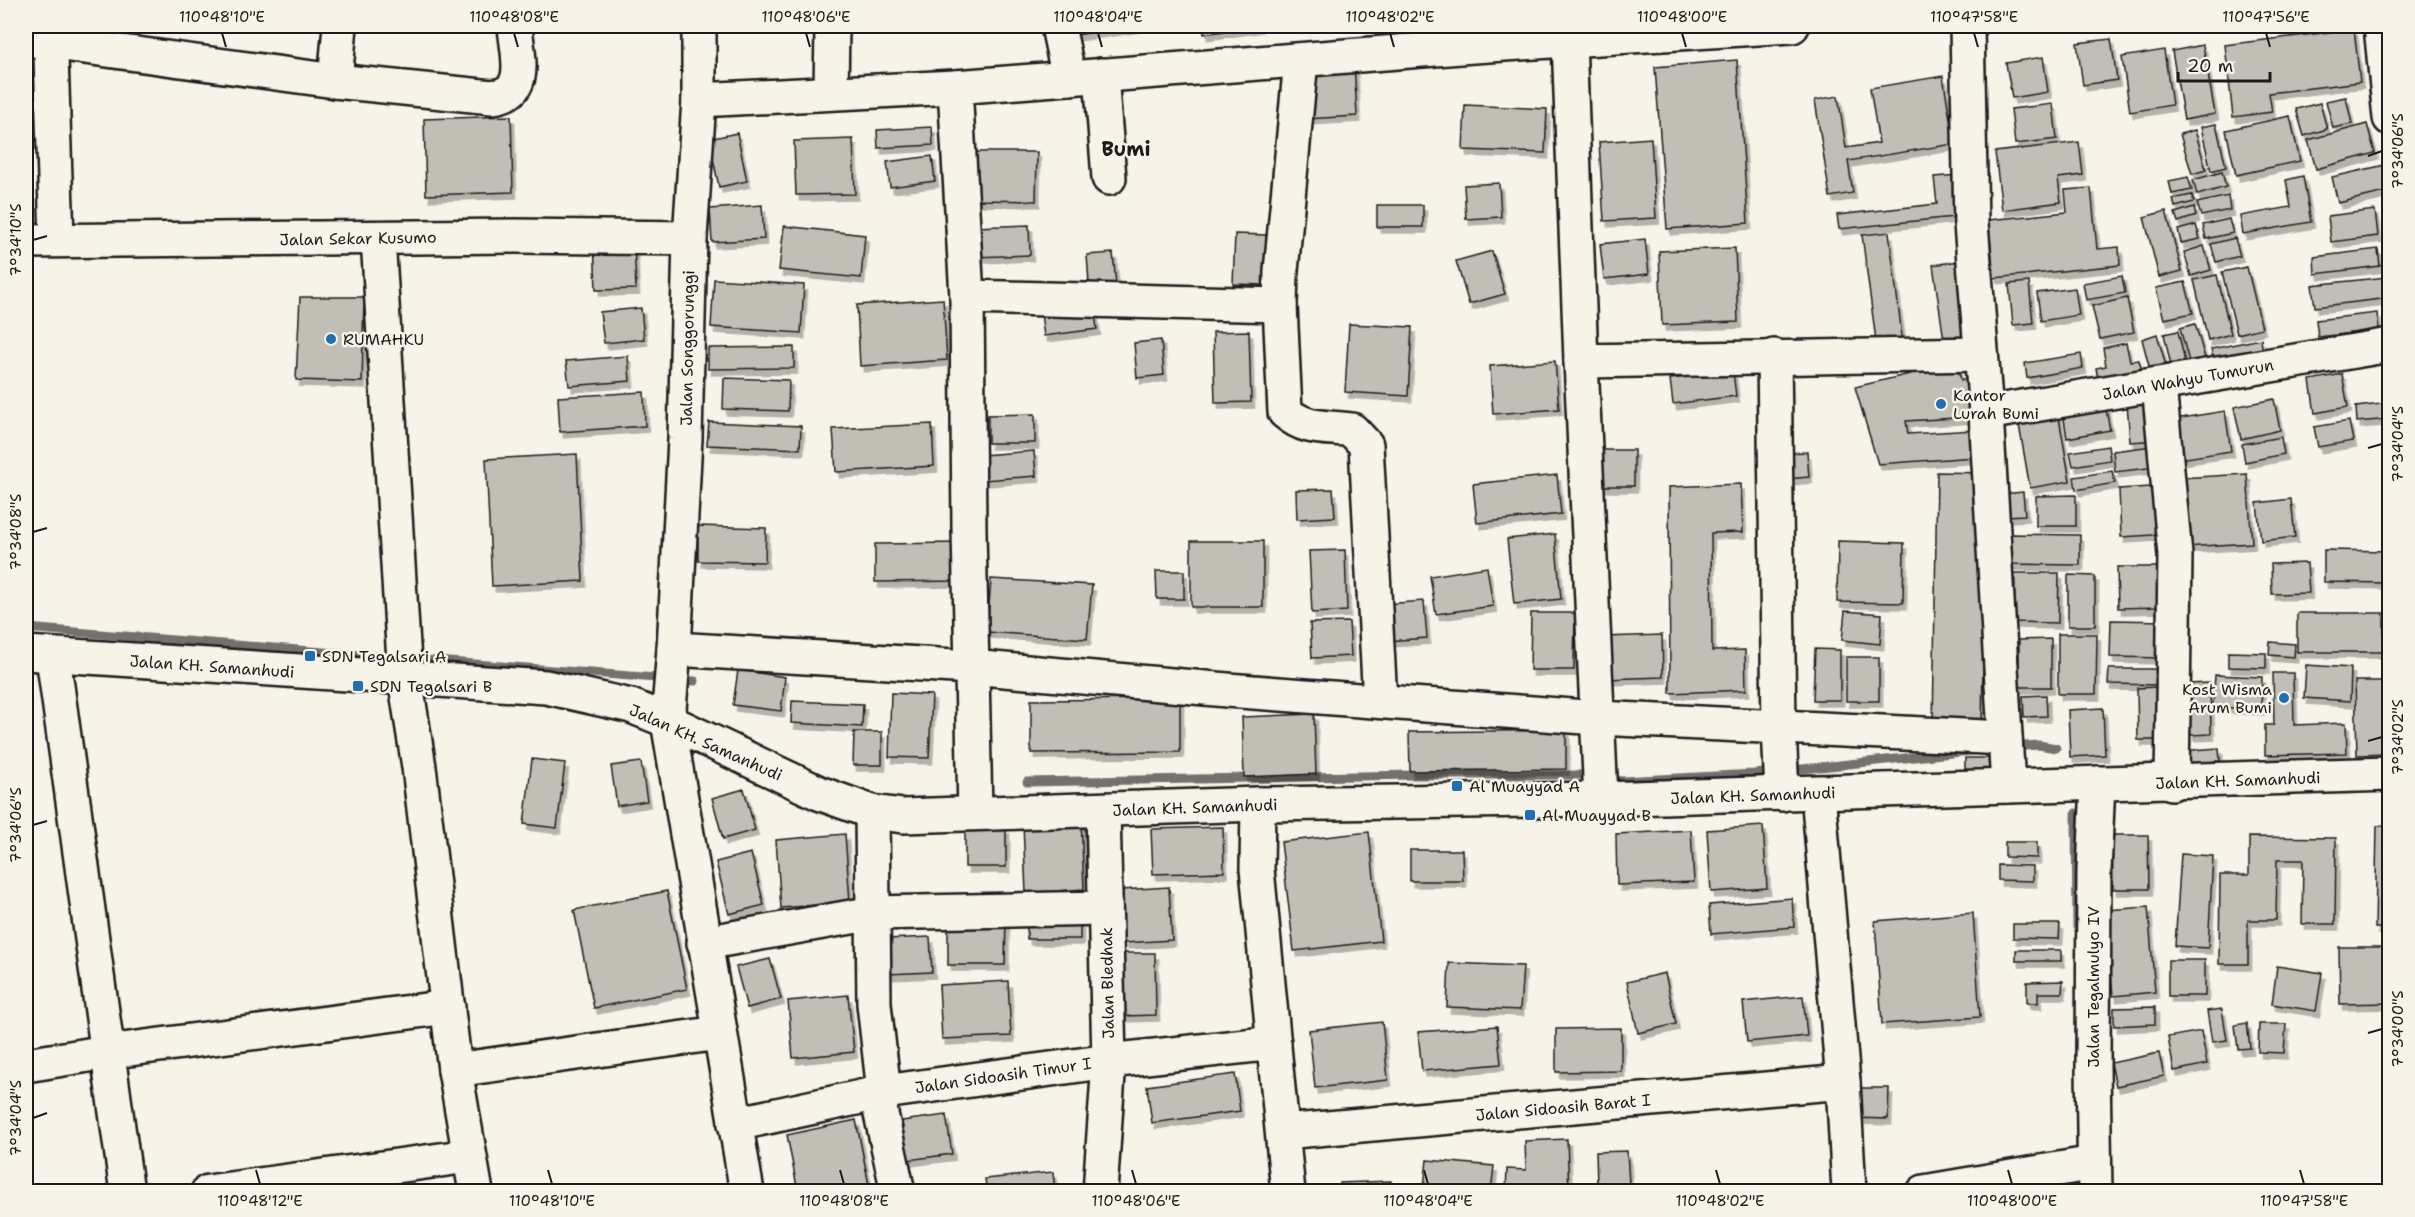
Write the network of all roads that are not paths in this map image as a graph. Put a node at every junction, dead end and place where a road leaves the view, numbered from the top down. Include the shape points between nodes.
1 (340, 26) edge
2 (515, 26) edge
3 (699, 26) edge
4 (832, 26) edge
5 (1058, 26) edge
6 (1792, 26) edge
7 (1966, 26) edge
8 (2381, 26) edge
9 (42, 36) edge
10 (1471, 36) edge
11 (1569, 40) junction
12 (1301, 60) junction
13 (1085, 76) junction
14 (335, 81) junction
15 (955, 87) junction
16 (831, 93) junction
17 (699, 100) junction
18 (2390, 118) edge
19 (1109, 178) dead end
20 (378, 238) junction
21 (690, 238) junction
22 (41, 240) edge
23 (967, 297) junction
24 (1280, 305) junction
25 (2390, 345) edge
26 (1981, 354) junction
27 (1774, 356) junction
28 (1581, 361) junction
29 (2159, 385) junction
30 (1986, 413) junction
31 (39, 655) edge
32 (405, 661) junction
33 (971, 667) junction
34 (671, 683) junction
35 (1380, 701) junction
36 (1598, 718) junction
37 (1779, 728) junction
38 (2005, 745) junction
39 (2390, 774) edge
40 (1600, 780) junction
41 (2098, 783) junction
42 (2172, 783) junction
43 (2008, 786) junction
44 (1818, 793) junction
45 (1782, 794) junction
46 (1258, 804) junction
47 (1103, 811) junction
48 (872, 812) junction
49 (975, 813) junction
50 (1105, 908) junction
51 (874, 912) junction
52 (704, 944) junction
53 (448, 1007) junction
54 (719, 1034) junction
55 (1274, 1043) junction
56 (107, 1052) junction
57 (1109, 1061) junction
58 (26, 1065) edge
59 (455, 1070) junction
60 (1843, 1082) junction
61 (884, 1092) junction
62 (735, 1124) junction
63 (1283, 1132) junction
64 (469, 1156) junction
65 (2087, 1172) edge
66 (127, 1191) edge
67 (208, 1191) edge
68 (476, 1191) edge
69 (747, 1191) edge
70 (898, 1191) edge
71 (1100, 1191) edge
72 (1288, 1191) edge
73 (1849, 1191) edge
74 (1924, 1191) edge

1 - 14 street
2 - 14 street via 519,80 514,90 503,96
3 - 17 street, Jalan Songgorunggi
4 - 16 street
5 - 13 street
6 - 11 street
7 - 26 street via 1971,224
8 - 18 street
9 - 14 street
9 - 22 street
10 - 11 street
10 - 12 street
11 - 28 street
12 - 13 street
12 - 24 street
13 - 15 street
13 - 19 street
15 - 16 street
15 - 23 street
16 - 17 street
17 - 21 street, Jalan Songgorunggi
20 - 21 street, Jalan Sekar Kusumo
20 - 22 street, Jalan Sekar Kusumo
20 - 32 street
21 - 34 street, Jalan Songgorunggi via 685,428
23 - 24 street
23 - 33 street
24 - 35 street via 1285,412 1294,421 1312,427 1352,430 1366,446
25 - 29 street, Jalan Wahyu Tumurun
26 - 27 street
26 - 30 street
27 - 28 street
27 - 37 street
28 - 36 street
29 - 30 street, Jalan Wahyu Tumurun
29 - 42 street via 2175,555
30 - 38 street
31 - 32 street, Jalan KH. Samanhudi
31 - 56 street
32 - 34 street, Jalan KH. Samanhudi via 631,706
32 - 53 street
33 - 34 street
33 - 35 street
33 - 49 street
34 - 48 street, Jalan KH. Samanhudi via 769,771
34 - 52 street, Jalan Songgorunggi
35 - 36 street
36 - 37 street
36 - 40 street
37 - 38 street
37 - 45 street
38 - 43 street
39 - 42 street, Jalan KH. Samanhudi
40 - 45 street, Jalan KH. Samanhudi
40 - 46 street, Jalan KH. Samanhudi
41 - 42 street, Jalan KH. Samanhudi
41 - 43 street, Jalan KH. Samanhudi
41 - 65 street, Jalan Tegalmulyo IV
43 - 44 street, Jalan KH. Samanhudi
44 - 45 street, Jalan KH. Samanhudi
44 - 60 street
46 - 47 street, Jalan KH. Samanhudi
46 - 55 street via 1257,869
47 - 49 street, Jalan KH. Samanhudi
47 - 50 street, Jalan Bledhak
48 - 49 street, Jalan KH. Samanhudi via 903,816
48 - 51 street
50 - 51 street
50 - 57 street, Jalan Bledhak
51 - 52 street
51 - 61 street via 874,1004
52 - 54 street, Jalan Songgorunggi
53 - 56 street
53 - 59 street
54 - 59 street
54 - 62 street, Jalan Songgorunggi
55 - 57 street, Jalan Sidoasih Timur I
55 - 63 street
56 - 58 street
56 - 66 street
57 - 61 street, Jalan Sidoasih Timur I
57 - 71 street, Jalan Bledhak
59 - 64 street
60 - 63 street, Jalan Sidoasih Barat I
60 - 73 street
61 - 62 street, Jalan Sidoasih Timur I
61 - 70 street via 880,1110
62 - 69 street, Jalan Songgorunggi
63 - 72 street
64 - 67 street
64 - 68 street
65 - 74 street

